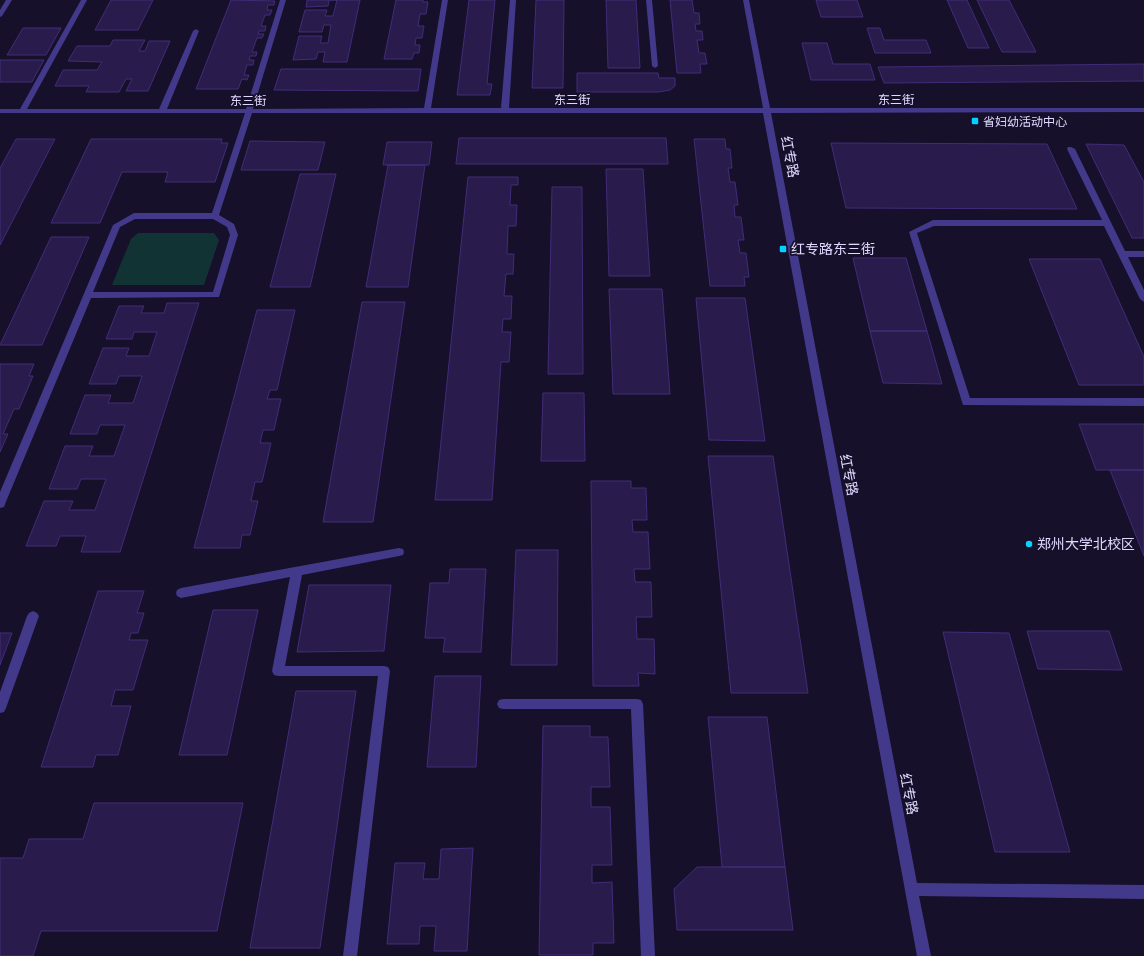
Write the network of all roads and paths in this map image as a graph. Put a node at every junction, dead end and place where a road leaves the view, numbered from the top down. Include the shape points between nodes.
1 (9, 0) edge
2 (84, 0) edge
3 (283, 0) edge
4 (445, 0) edge
5 (513, 0) edge
6 (649, 0) edge
7 (746, 0) edge
8 (0, 15) edge
9 (196, 31) dead end
10 (655, 66) dead end
11 (427, 110) junction
12 (505, 110) junction
13 (767, 110) junction
14 (1144, 110) edge
15 (0, 111) edge
16 (22, 111) junction
17 (162, 111) junction
18 (249, 111) junction
19 (1071, 149) dead end
20 (215, 216) junction
21 (1107, 223) junction
22 (1122, 254) junction
23 (1144, 254) edge
24 (87, 295) junction
25 (1144, 299) edge
26 (1144, 402) edge
27 (0, 504) edge
28 (399, 552) dead end
29 (297, 572) junction
30 (181, 593) dead end
31 (33, 616) dead end
32 (503, 704) dead end
33 (0, 708) edge
34 (912, 888) junction
35 (1144, 892) edge
36 (350, 956) edge
37 (648, 956) edge
38 (924, 956) edge

1 - 8 street
2 - 16 street
3 - 18 street
4 - 11 street
5 - 12 street
6 - 10 street
7 - 13 street, 红专路
9 - 17 street
11 - 12 street, 东三街
11 - 18 street, 东三街
12 - 13 street, 东三街
13 - 14 street, 东三街
13 - 34 street, 红专路
15 - 16 street, 东三街
16 - 17 street, 东三街
17 - 18 street, 东三街
18 - 20 street
19 - 21 street
20 - 24 street via 134,216 117,225
20 - 24 street via 231,226 234,235 216,295
21 - 22 street
21 - 26 street via 933,223 913,232 966,402
22 - 23 street
22 - 25 street
24 - 27 street
28 - 29 street
29 - 30 street
29 - 36 street via 278,671 384,671
31 - 33 street
32 - 37 street via 637,704
34 - 35 street
34 - 38 street, 红专路

